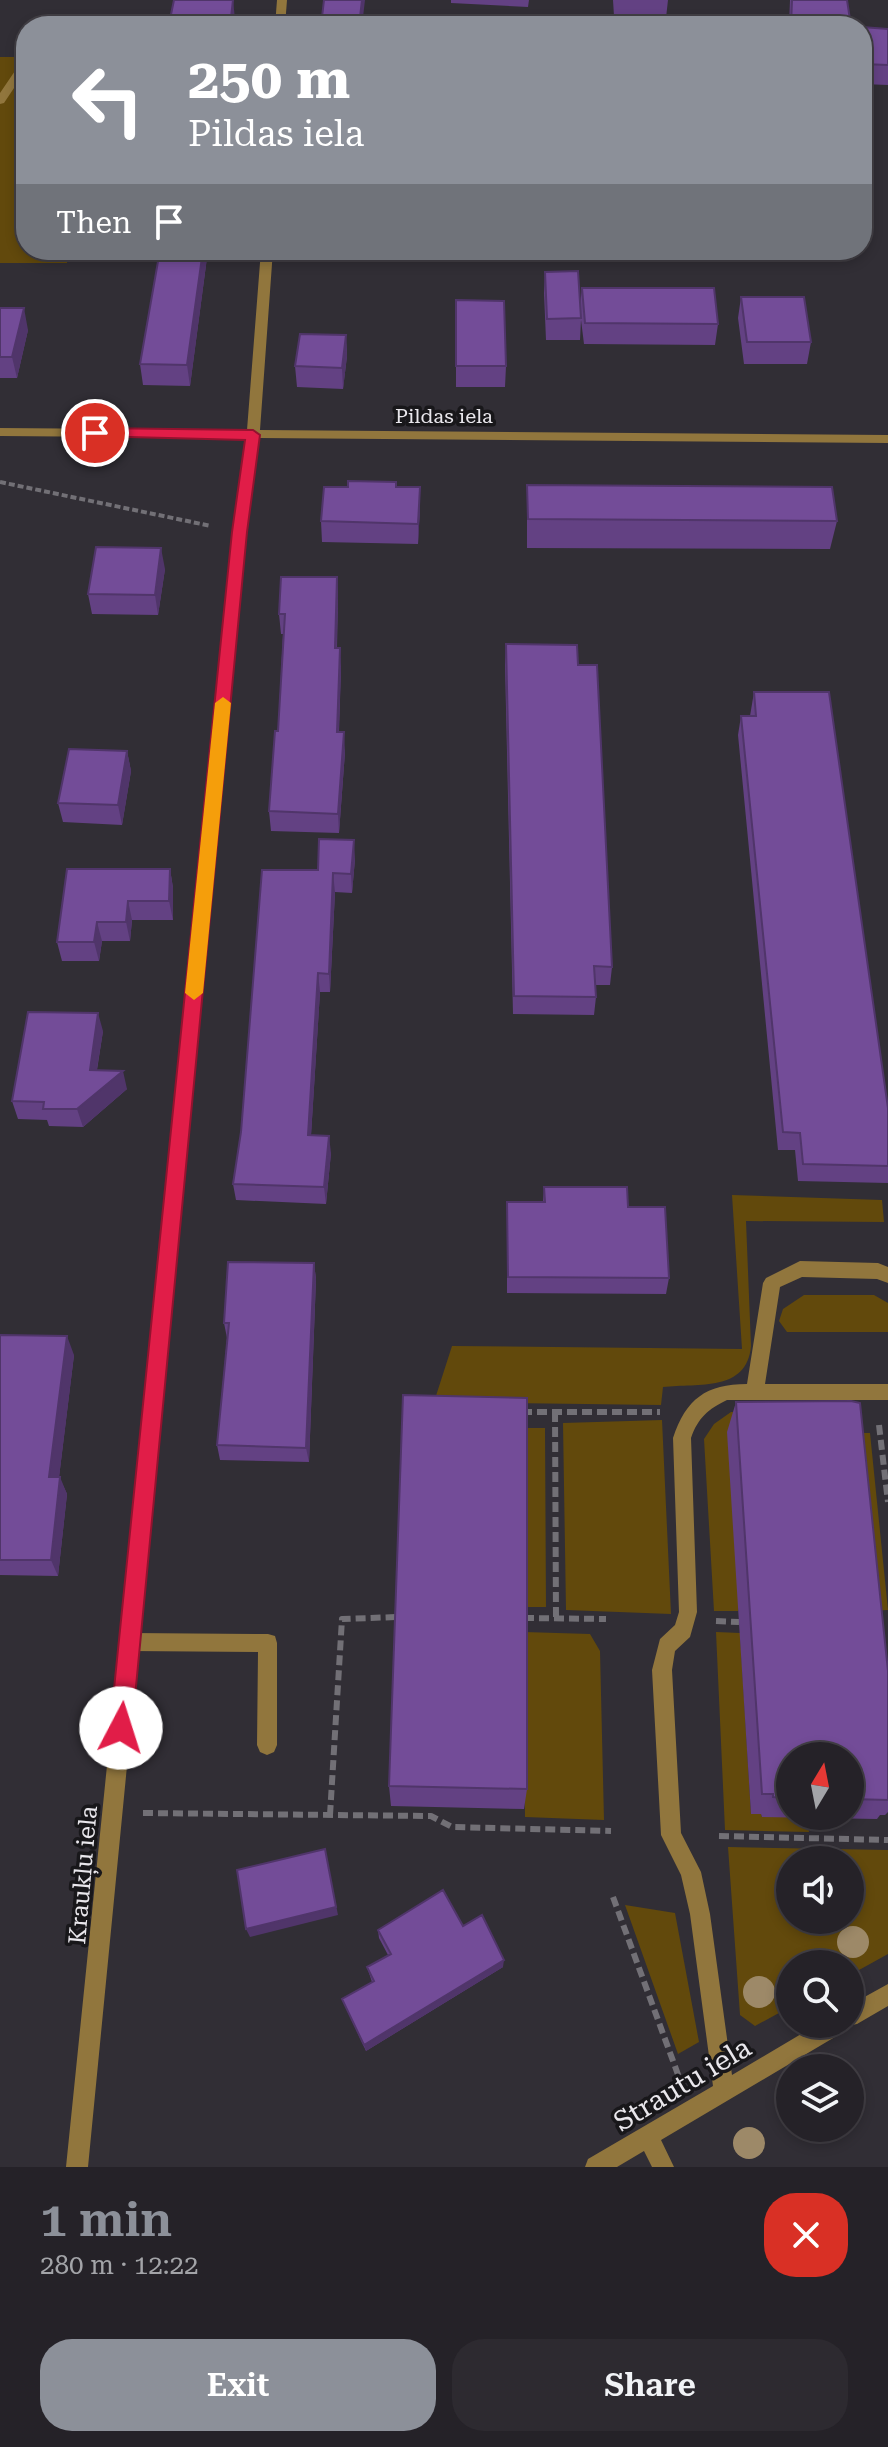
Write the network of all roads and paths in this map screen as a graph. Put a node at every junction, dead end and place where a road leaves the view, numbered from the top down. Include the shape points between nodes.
1 (16, 77) edge
2 (0, 101) edge
3 (266, 260) edge
4 (0, 432) edge
5 (253, 435) junction
6 (888, 439) edge
7 (0, 482) edge
8 (240, 532) junction
9 (888, 1275) edge
10 (755, 1390) junction
11 (888, 1392) edge
12 (510, 1412) edge
13 (555, 1412) junction
14 (688, 1417) junction
15 (879, 1425) dead end
16 (888, 1502) edge
17 (397, 1617) edge
18 (524, 1618) edge
19 (556, 1619) junction
20 (606, 1619) dead end
21 (708, 1621) dead end
22 (739, 1622) dead end
23 (130, 1642) junction
24 (267, 1745) dead end
25 (114, 1813) junction
26 (330, 1815) junction
27 (611, 1831) dead end
28 (719, 1836) dead end
29 (888, 1840) edge
30 (613, 1897) dead end
31 (888, 1994) edge
32 (864, 2009) edge
33 (815, 2038) edge
34 (724, 2092) junction
35 (692, 2110) junction
36 (648, 2136) junction
37 (77, 2167) edge
38 (596, 2167) edge
39 (663, 2167) edge

1 - 2 street
3 - 5 street, Kraukļu iela
4 - 5 street, Pildas iela
5 - 6 street, Pildas iela
5 - 8 street, Kraukļu iela
7 - 8 path
8 - 23 street, Kraukļu iela
9 - 10 street via 800,1269 772,1283
10 - 11 street
10 - 14 street via 727,1392 703,1402
12 - 13 path
13 - 14 path via 664,1412
13 - 19 path
14 - 34 street via 682,1438 688,1612 683,1630 667,1646 662,1670 669,1805 671,1835 691,1872 700,1914
15 - 16 path
17 - 26 path via 342,1619
18 - 19 path
19 - 20 path
21 - 22 path
23 - 24 street via 268,1643
23 - 25 street, Kraukļu iela
25 - 26 path
25 - 37 street, Kraukļu iela
26 - 27 path via 431,1816 452,1827
28 - 29 path
30 - 35 path
31 - 32 street
33 - 34 street, Strautu iela
34 - 35 street, Strautu iela
35 - 36 street, Strautu iela
36 - 38 street, Strautu iela
36 - 39 street

